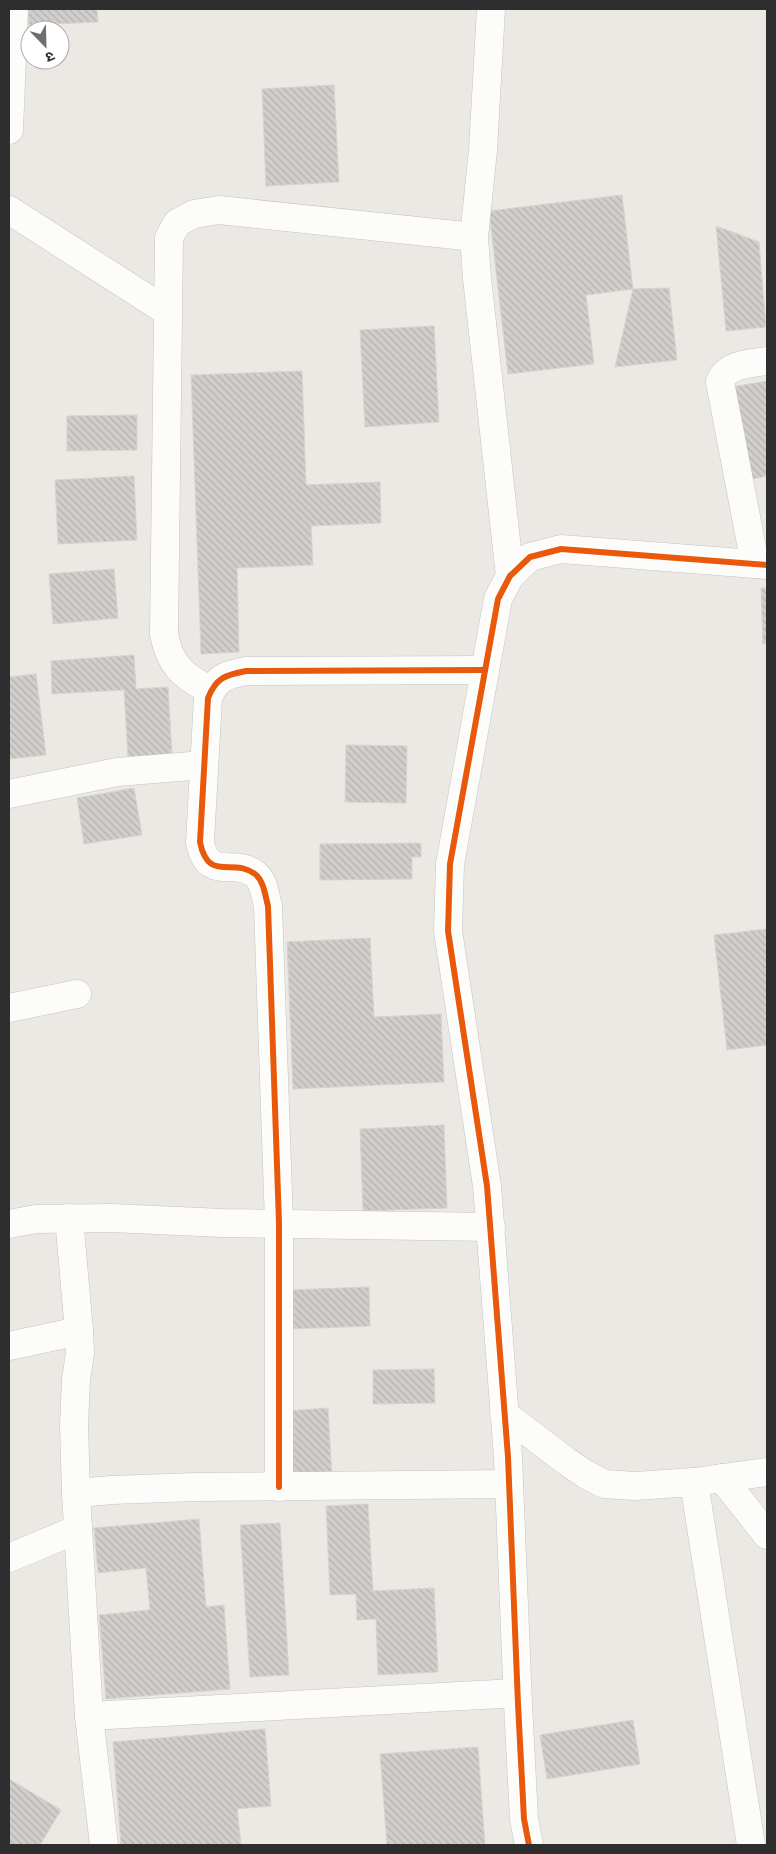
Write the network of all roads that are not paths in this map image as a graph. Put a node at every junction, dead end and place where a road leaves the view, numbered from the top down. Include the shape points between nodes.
1 (14, 9) edge
2 (491, 9) edge
3 (9, 130) edge
4 (9, 210) edge
5 (474, 237) junction
6 (168, 312) junction
7 (767, 362) edge
8 (761, 565) edge
9 (510, 576) junction
10 (485, 670) junction
11 (211, 691) junction
12 (204, 765) junction
13 (9, 794) edge
14 (77, 994) dead end
15 (9, 1008) edge
16 (69, 1218) junction
17 (279, 1223) junction
18 (9, 1224) edge
19 (491, 1227) junction
20 (79, 1331) junction
21 (9, 1346) edge
22 (504, 1414) junction
23 (767, 1472) edge
24 (722, 1478) junction
25 (694, 1482) junction
26 (509, 1484) junction
27 (279, 1487) junction
28 (76, 1493) junction
29 (78, 1529) junction
30 (767, 1535) edge
31 (9, 1558) edge
32 (517, 1693) junction
33 (89, 1716) junction
34 (104, 1845) edge
35 (529, 1845) edge
36 (750, 1845) edge

1 - 3 street
2 - 5 street via 483,150
4 - 6 street
5 - 6 street via 219,210 194,214 177,223 169,238
5 - 9 street
6 - 11 street via 164,634 170,657 179,668 188,678
7 - 8 street via 744,364 732,369 722,375 720,382
8 - 9 street via 561,549 530,557
9 - 10 street via 498,599
10 - 11 street via 246,671 230,674 214,684
10 - 19 street via 450,864 448,931
11 - 12 street
12 - 13 street via 117,772
12 - 17 street via 202,853 206,861 215,866 247,870 256,875 264,887 268,906
14 - 15 street
16 - 17 street
16 - 18 street
16 - 20 street
17 - 19 street
17 - 27 street
19 - 22 street
20 - 21 street
20 - 28 street via 74,1425
22 - 25 street via 566,1461 604,1484 636,1486
22 - 26 street
23 - 24 street
24 - 25 street
24 - 30 street
25 - 36 street
26 - 27 street
26 - 32 street
27 - 28 street
28 - 29 street
29 - 31 street
29 - 33 street
32 - 33 street
32 - 35 street via 524,1819
33 - 34 street

